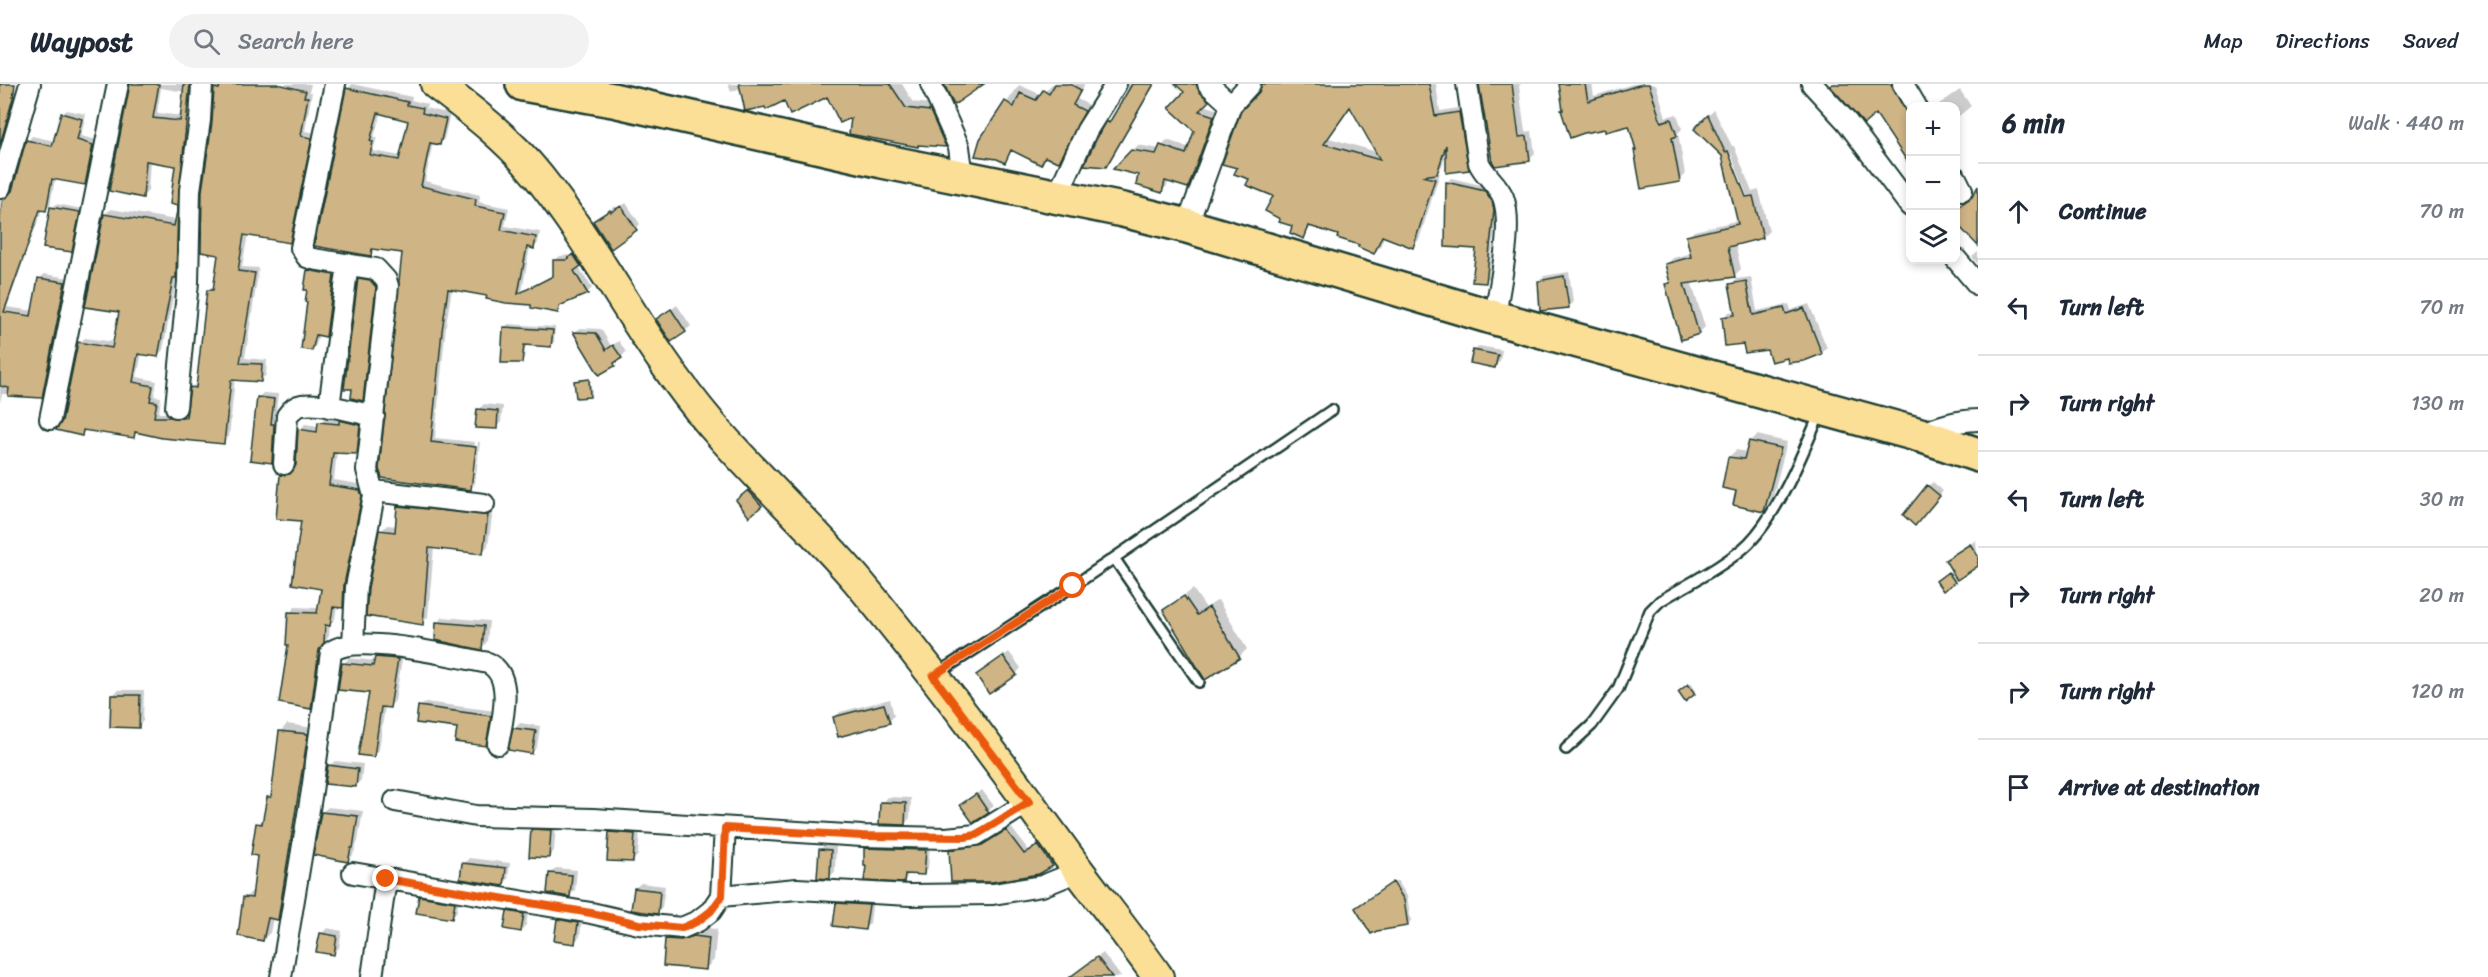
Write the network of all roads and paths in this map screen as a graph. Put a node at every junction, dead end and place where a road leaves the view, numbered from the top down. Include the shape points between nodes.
1 (30, 84) edge
2 (118, 84) edge
3 (202, 84) edge
4 (334, 84) edge
5 (436, 84) edge
6 (523, 84) edge
7 (931, 84) edge
8 (1116, 84) edge
9 (1208, 84) edge
10 (1250, 84) edge
11 (1467, 84) edge
12 (1812, 84) edge
13 (1903, 84) edge
14 (1914, 102) edge
15 (1231, 105) junction
16 (963, 177) junction
17 (0, 188) edge
18 (1057, 196) junction
19 (1906, 199) edge
20 (1187, 226) junction
21 (348, 264) junction
22 (1960, 264) edge
23 (1978, 285) edge
24 (1495, 318) junction
25 (176, 407) dead end
26 (329, 407) junction
27 (1822, 408) junction
28 (1332, 410) dead end
29 (374, 416) junction
30 (50, 419) dead end
31 (1978, 420) edge
32 (1920, 435) junction
33 (1978, 455) edge
34 (284, 465) dead end
35 (374, 491) junction
36 (484, 504) dead end
37 (1114, 558) junction
38 (353, 645) junction
39 (933, 676) junction
40 (1199, 682) dead end
41 (498, 744) dead end
42 (1566, 748) dead end
43 (395, 801) dead end
44 (1029, 802) junction
45 (725, 828) junction
46 (1079, 871) junction
47 (352, 873) dead end
48 (386, 879) junction
49 (722, 896) junction
50 (281, 977) edge
51 (372, 977) edge
52 (1158, 977) edge

1 - 17 street
2 - 30 street
3 - 25 street via 190,190 188,282
4 - 21 street via 301,248 307,257
5 - 39 main road via 510,144 538,175 654,350 711,424 857,580
6 - 16 highway
7 - 16 street via 959,147
8 - 18 street via 1088,129
9 - 15 street
10 - 15 street
11 - 24 street via 1479,163 1498,186 1509,218
12 - 19 street via 1847,122
13 - 14 street
15 - 20 street
16 - 18 highway
18 - 20 highway
20 - 24 highway
21 - 26 street
21 - 29 street via 376,269 388,286
22 - 23 street
24 - 27 highway
26 - 29 street
26 - 34 street via 302,405 292,409 287,416
27 - 32 highway
27 - 42 lane via 1764,526 1748,544 1650,611 1618,689 1592,725
28 - 37 lane
29 - 35 street via 367,470
31 - 32 street via 1940,425
32 - 33 highway
35 - 36 street
35 - 38 street via 356,587
37 - 39 lane
37 - 40 lane
38 - 41 street via 370,643 494,666 506,701
38 - 50 street via 336,648 329,658
39 - 44 main road
43 - 45 street via 476,816
44 - 45 street via 976,835 965,837
44 - 46 main road
45 - 49 street
46 - 49 street via 1042,886 993,894 910,895 797,889
46 - 52 main road
47 - 48 street
48 - 49 street via 639,924 682,928 711,911
48 - 51 street

